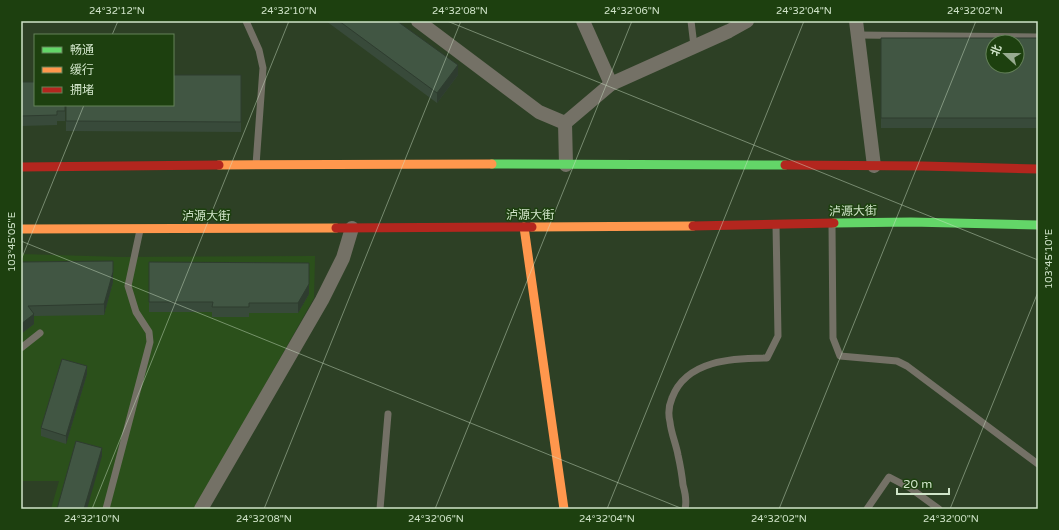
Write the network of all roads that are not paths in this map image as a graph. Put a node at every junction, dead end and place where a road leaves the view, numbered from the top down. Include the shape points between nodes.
1 (246, 21) edge
2 (418, 21) edge
3 (583, 21) edge
4 (691, 21) edge
5 (747, 21) edge
6 (857, 28) edge
7 (1038, 37) edge
8 (694, 46) junction
9 (611, 84) junction
10 (565, 123) junction
11 (566, 164) junction
12 (256, 165) junction
13 (874, 166) junction
14 (21, 167) edge
15 (1038, 169) edge
16 (832, 223) junction
17 (776, 224) junction
18 (1038, 225) edge
19 (524, 227) junction
20 (140, 228) junction
21 (352, 228) junction
22 (21, 229) edge
23 (40, 333) dead end
24 (21, 348) edge
25 (388, 414) dead end
26 (1038, 464) edge
27 (106, 509) edge
28 (201, 509) edge
29 (380, 509) edge
30 (564, 509) edge
31 (685, 509) edge
32 (867, 509) edge
33 (939, 509) edge

1 - 12 lane via 259,50 263,68
2 - 10 street via 539,112
3 - 9 street
4 - 8 lane
5 - 8 street
6 - 7 lane
6 - 13 street
8 - 9 street
9 - 10 street
10 - 11 street
11 - 12 main road
11 - 13 main road
12 - 14 main road
13 - 15 main road
16 - 17 main road, 泸源大街
16 - 18 main road, 泸源大街
16 - 26 lane via 833,338 840,356 897,361 907,366
17 - 19 main road, 泸源大街
17 - 31 lane via 778,336 767,358 731,360 694,371 679,384 671,402 670,422 685,492
19 - 21 main road, 泸源大街
19 - 30 main road
20 - 21 main road, 泸源大街
20 - 22 main road, 泸源大街
20 - 27 lane via 128,286 136,312 149,332 150,342
21 - 28 street via 343,258 322,300
23 - 24 lane
25 - 29 lane
32 - 33 lane via 889,477 910,488

